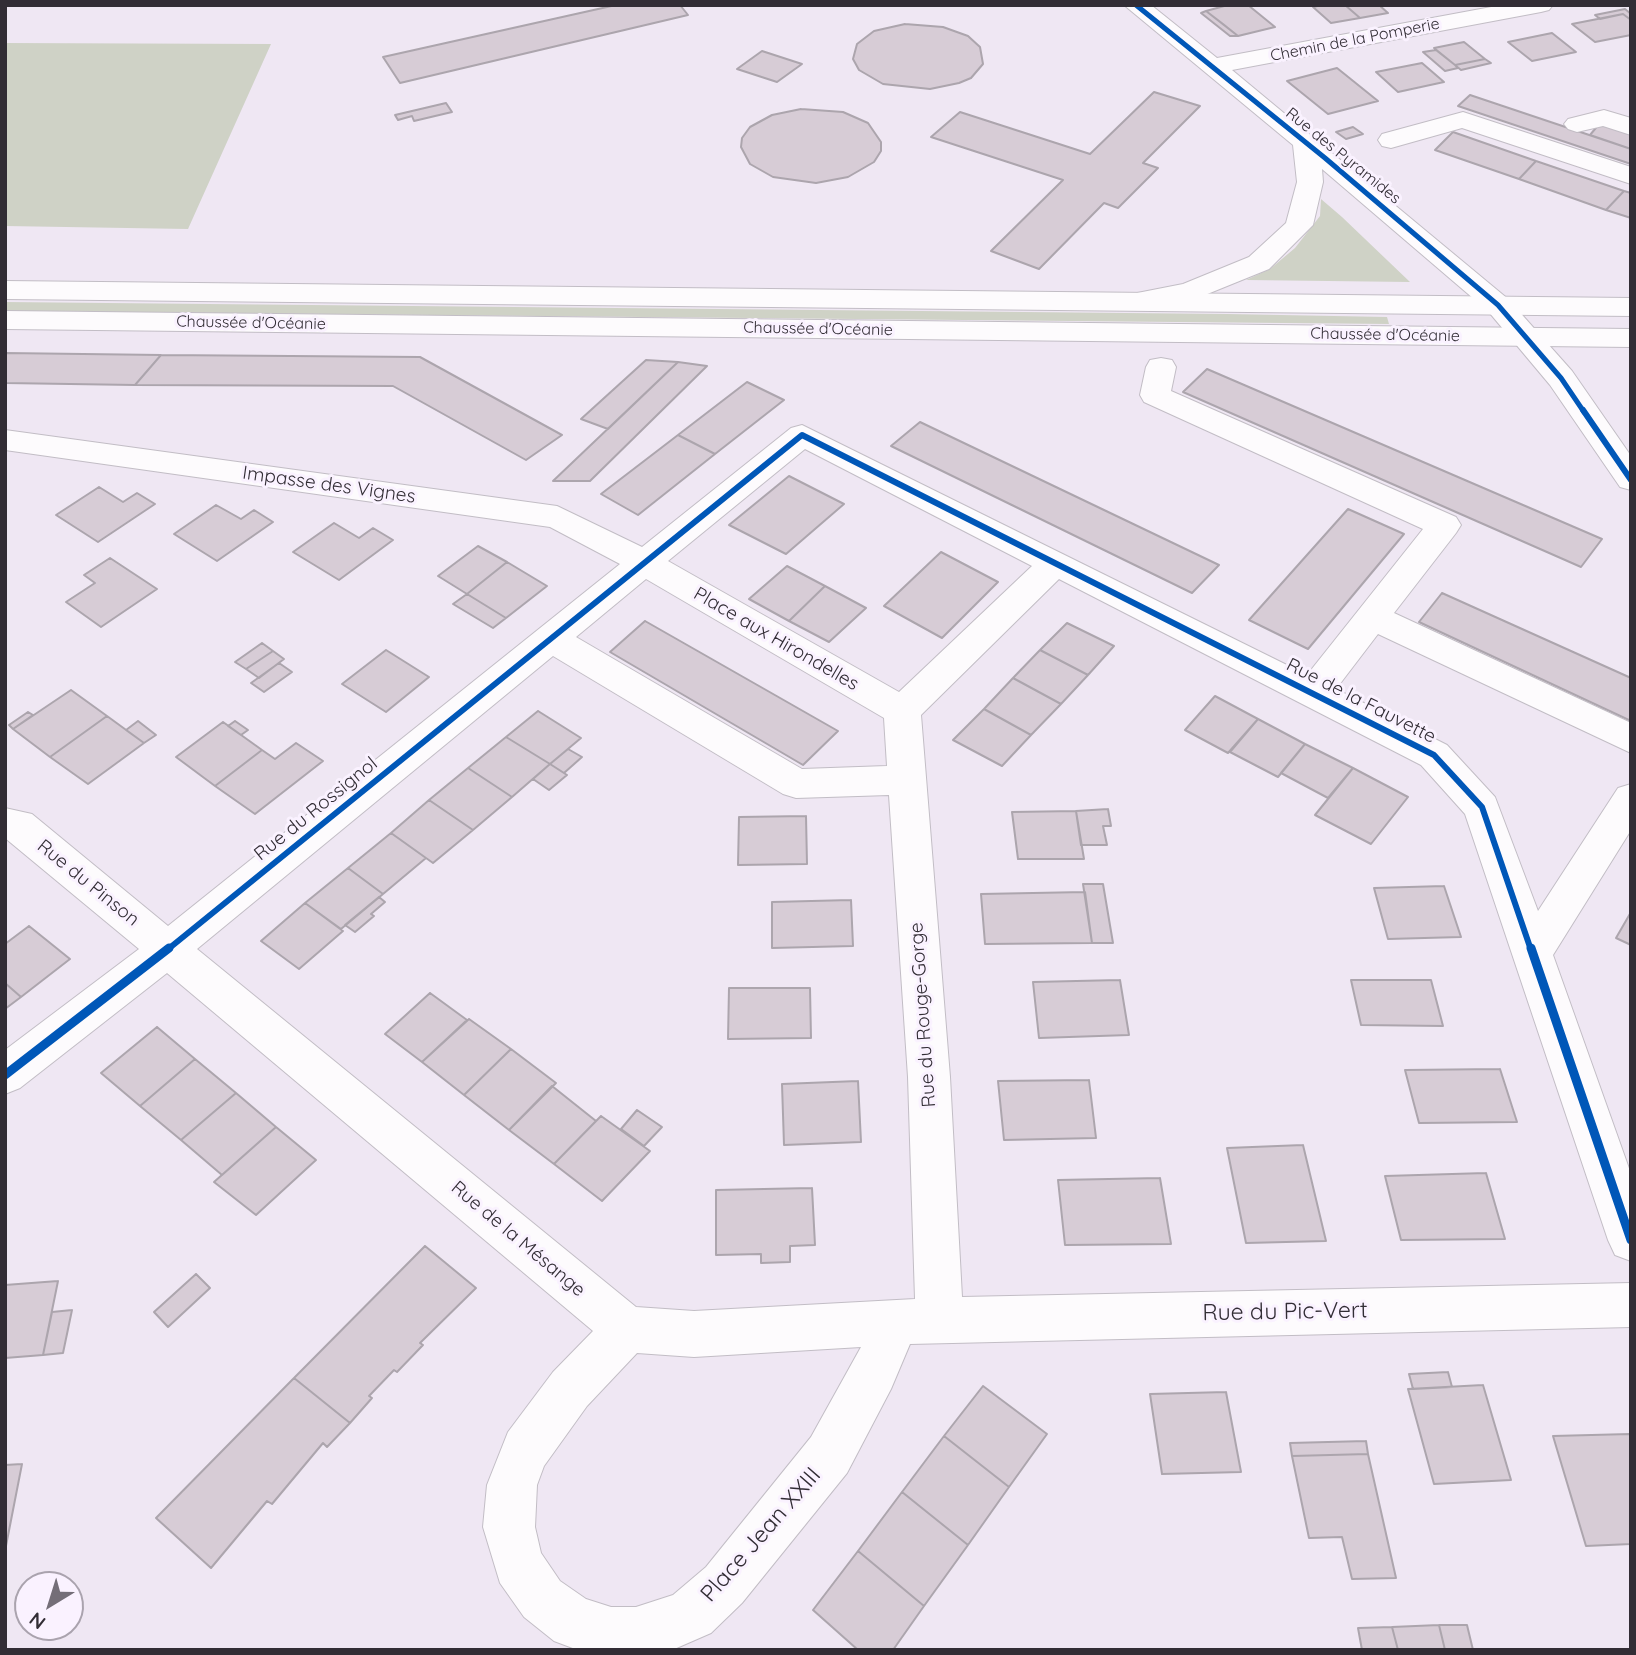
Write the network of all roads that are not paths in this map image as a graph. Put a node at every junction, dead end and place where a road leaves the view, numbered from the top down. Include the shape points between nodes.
1 (1136, 5) edge
2 (1541, 5) edge
3 (1211, 67) junction
4 (1577, 124) dead end
5 (1631, 127) edge
6 (1391, 140) dead end
7 (1306, 144) junction
8 (1631, 176) edge
9 (5, 290) edge
10 (1137, 301) junction
11 (1498, 305) junction
12 (1631, 307) edge
13 (5, 320) edge
14 (1526, 336) junction
15 (1631, 338) edge
16 (1161, 366) dead end
17 (5, 440) edge
18 (1631, 480) edge
19 (642, 562) junction
20 (1055, 564) junction
21 (1372, 617) junction
22 (552, 639) junction
23 (1312, 694) junction
24 (902, 711) junction
25 (1631, 739) edge
26 (907, 780) junction
27 (1631, 798) edge
28 (5, 823) edge
29 (168, 949) junction
30 (1533, 953) junction
31 (5, 1075) edge
32 (1631, 1240) edge
33 (1631, 1305) edge
34 (917, 1322) junction
35 (627, 1329) junction

1 - 3 street, Rue des Pyramides
2 - 3 street, Chemin de la Pomperie
3 - 7 street, Rue des Pyramides
4 - 5 street via 1604,118
6 - 8 street via 1463,120
7 - 10 street, Rue des Pyramides via 1310,182 1299,225 1279,246 1259,263 1229,277 1190,291
7 - 11 street, Rue des Pyramides
9 - 10 street, Chaussée d'Océanie
10 - 11 street, Chaussée d'Océanie
11 - 12 street, Chaussée d'Océanie
11 - 14 street, Rue des Pyramides
13 - 14 street, Chaussée d'Océanie
14 - 15 street, Chaussée d'Océanie
14 - 18 street, Rue des Pyramides via 1561,378
16 - 21 street via 1155,396 1444,525
17 - 19 street, Impasse des Vignes via 557,517
19 - 20 street, Rue de la Fauvette via 802,435
19 - 22 street, Rue du Rossignol
19 - 24 street, Place aux Hirondelles
20 - 23 street, Rue de la Fauvette
20 - 24 street
21 - 23 street
21 - 25 street
22 - 26 street via 796,783
22 - 29 street, Rue du Rossignol
23 - 30 street, Rue de la Fauvette via 1434,755 1482,807
24 - 26 street, Rue du Rouge-Gorge
26 - 34 street, Rue du Rouge-Gorge via 929,1077
27 - 30 street
28 - 29 street, Rue du Pinson via 18,825
29 - 31 street, Rue du Rossignol
29 - 35 street, Rue de la Mésange
30 - 32 street, Rue de la Fauvette
33 - 34 street, Rue du Pic-Vert
34 - 35 street via 694,1334
34 - 35 street, Place Jean XXIII via 874,1372 829,1455 724,1585 692,1614 661,1628 611,1633 573,1622 542,1599 518,1565 509,1527 512,1485 526,1450 570,1390

